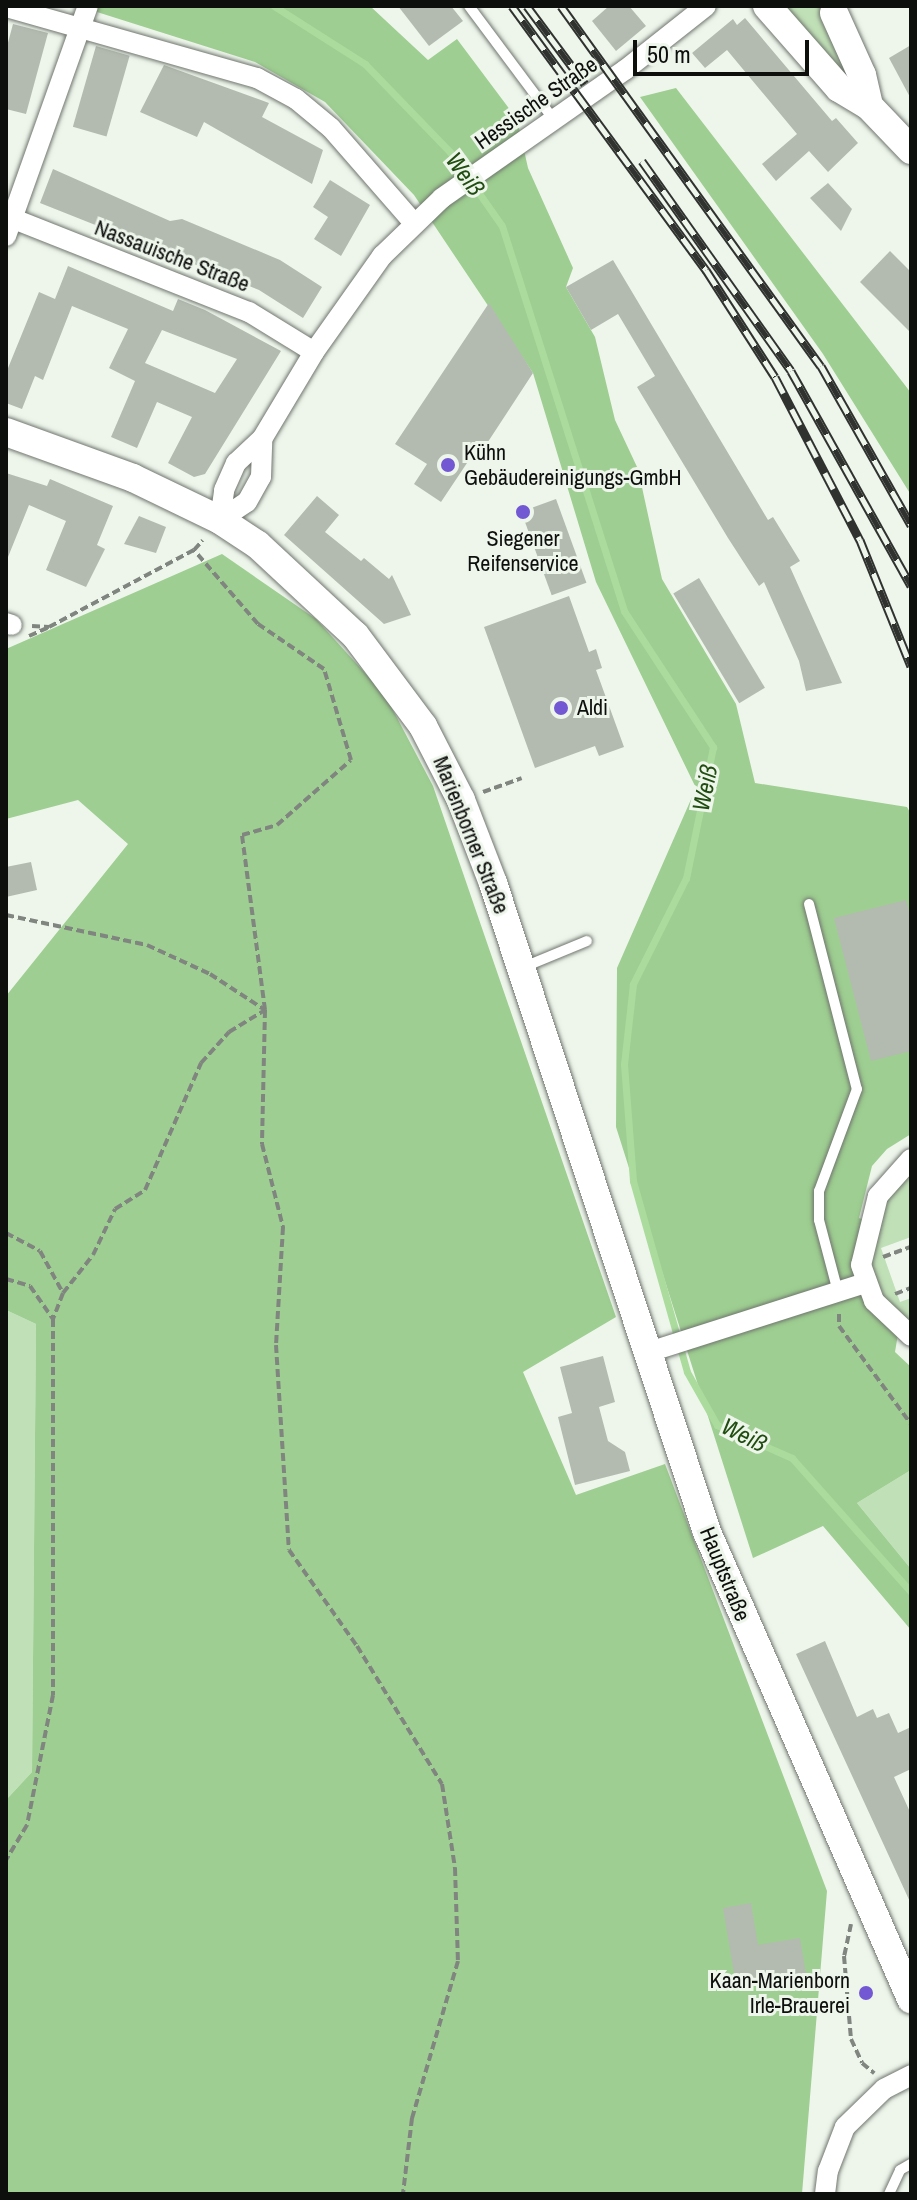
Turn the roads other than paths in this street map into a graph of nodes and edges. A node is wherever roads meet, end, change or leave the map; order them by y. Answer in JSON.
{"nodes":[{"id":1,"x":88,"y":6,"type":"edge"},
{"id":2,"x":469,"y":6,"type":"edge"},
{"id":3,"x":706,"y":6,"type":"edge"},
{"id":4,"x":6,"y":7,"type":"edge"},
{"id":5,"x":836,"y":10,"type":"edge"},
{"id":6,"x":777,"y":15,"type":"edge"},
{"id":7,"x":79,"y":27,"type":"junction"},
{"id":8,"x":869,"y":106,"type":"junction"},
{"id":9,"x":554,"y":120,"type":"junction"},
{"id":10,"x":911,"y":150,"type":"edge"},
{"id":11,"x":414,"y":223,"type":"junction"},
{"id":12,"x":8,"y":224,"type":"edge"},
{"id":13,"x":314,"y":352,"type":"junction"},
{"id":14,"x":6,"y":432,"type":"edge"},
{"id":15,"x":220,"y":520,"type":"junction"},
{"id":16,"x":809,"y":904,"type":"dead end"},
{"id":17,"x":587,"y":941,"type":"dead end"},
{"id":18,"x":522,"y":968,"type":"junction"},
{"id":19,"x":911,"y":1159,"type":"edge"},
{"id":20,"x":865,"y":1283,"type":"junction"},
{"id":21,"x":838,"y":1292,"type":"junction"},
{"id":22,"x":911,"y":1336,"type":"edge"},
{"id":23,"x":657,"y":1350,"type":"junction"},
{"id":24,"x":911,"y":1999,"type":"edge"},
{"id":25,"x":911,"y":2075,"type":"edge"},
{"id":26,"x":911,"y":2164,"type":"edge"},
{"id":27,"x":825,"y":2194,"type":"edge"},
{"id":28,"x":889,"y":2194,"type":"edge"}],
"edges":[{"from":1,"to":7,"type":"street"},
{"from":2,"to":9,"type":"lane"},
{"from":3,"to":9,"type":"street","name":"Hessische Straße"},
{"from":4,"to":7,"type":"street"},
{"from":5,"to":6,"type":"main road"},
{"from":5,"to":8,"type":"main road"},
{"from":6,"to":8,"type":"main road"},
{"from":7,"to":11,"type":"street"},
{"from":7,"to":12,"type":"street"},
{"from":8,"to":10,"type":"main road"},
{"from":9,"to":11,"type":"street","name":"Hessische Straße"},
{"from":11,"to":13,"type":"street","name":"Hessische Straße"},
{"from":12,"to":13,"type":"street","name":"Nassauische Straße"},
{"from":13,"to":15,"type":"street","name":"Hessische Straße"},
{"from":14,"to":15,"type":"main road","name":"Marienborner Straße"},
{"from":15,"to":18,"type":"main road","name":"Marienborner Straße"},
{"from":16,"to":21,"type":"lane"},
{"from":17,"to":18,"type":"lane"},
{"from":18,"to":23,"type":"main road","name":"Marienborner Straße"},
{"from":19,"to":20,"type":"street"},
{"from":20,"to":21,"type":"street"},
{"from":20,"to":22,"type":"street"},
{"from":21,"to":23,"type":"street"},
{"from":23,"to":24,"type":"main road","name":"Hauptstraße"},
{"from":25,"to":27,"type":"street"},
{"from":26,"to":28,"type":"lane"}]}
